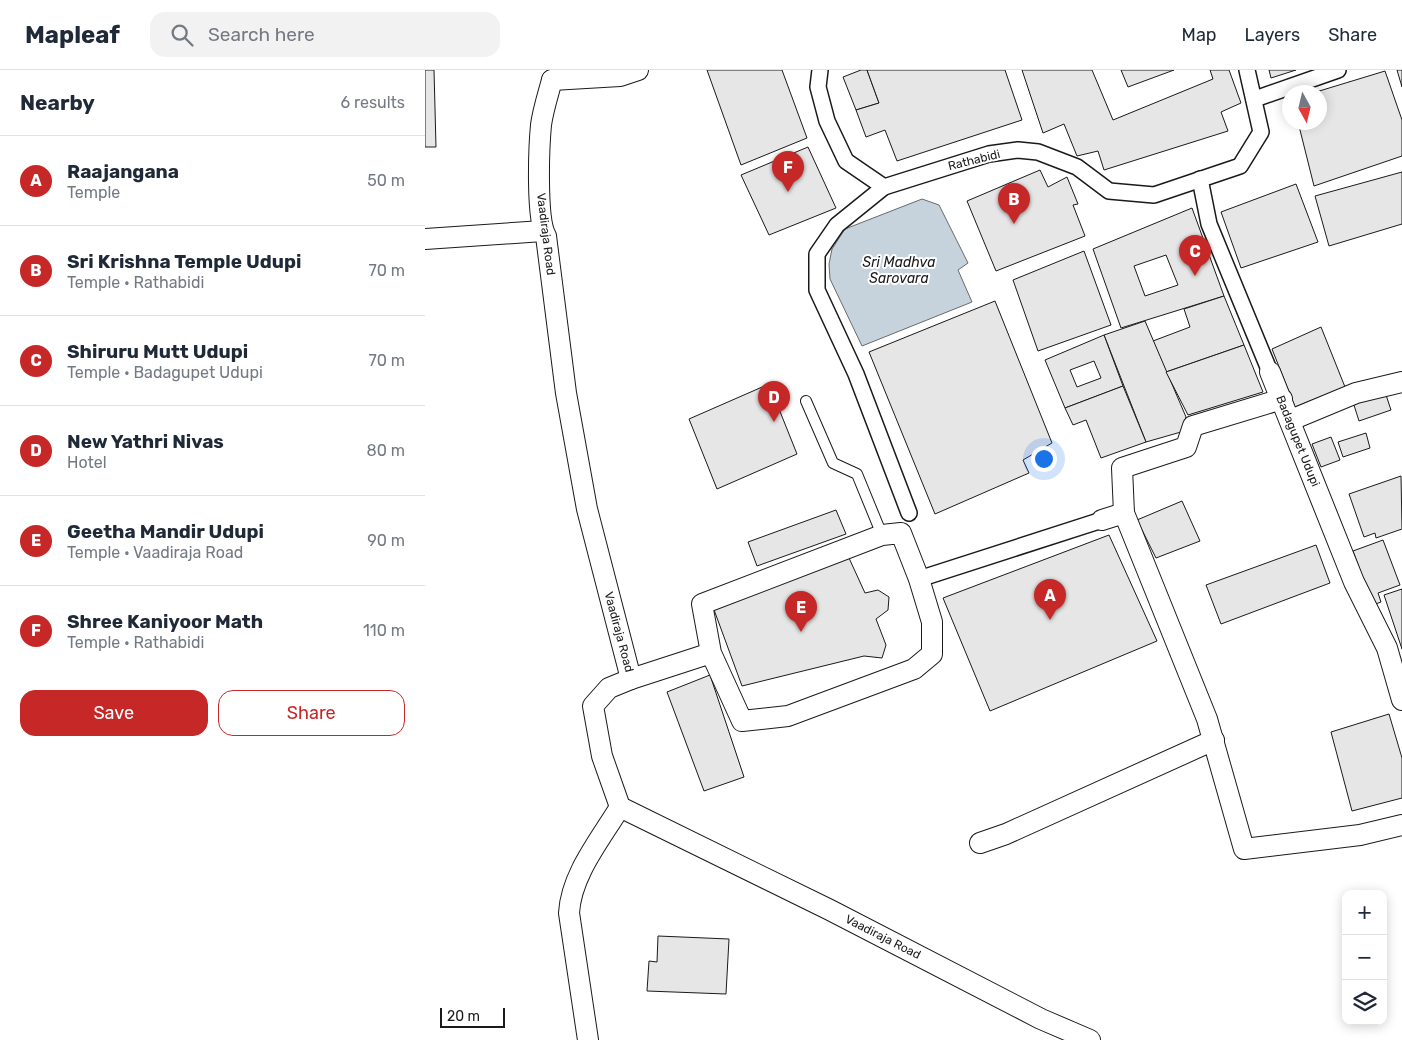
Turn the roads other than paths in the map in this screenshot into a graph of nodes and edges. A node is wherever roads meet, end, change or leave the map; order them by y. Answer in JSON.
{"nodes":[{"id":1,"x":638,"y":70,"type":"edge"},
{"id":2,"x":820,"y":70,"type":"edge"},
{"id":3,"x":1247,"y":70,"type":"edge"},
{"id":4,"x":1338,"y":70,"type":"edge"},
{"id":5,"x":546,"y":75,"type":"edge"},
{"id":6,"x":1255,"y":99,"type":"junction"},
{"id":7,"x":1200,"y":179,"type":"junction"},
{"id":8,"x":884,"y":186,"type":"junction"},
{"id":9,"x":543,"y":231,"type":"junction"},
{"id":10,"x":425,"y":239,"type":"edge"},
{"id":11,"x":1271,"y":372,"type":"joint"},
{"id":12,"x":1402,"y":382,"type":"edge"},
{"id":13,"x":1282,"y":399,"type":"junction"},
{"id":14,"x":806,"y":401,"type":"dead end"},
{"id":15,"x":1291,"y":420,"type":"junction"},
{"id":16,"x":909,"y":513,"type":"dead end"},
{"id":17,"x":1124,"y":513,"type":"junction"},
{"id":18,"x":1102,"y":520,"type":"joint"},
{"id":19,"x":882,"y":535,"type":"junction"},
{"id":20,"x":919,"y":579,"type":"junction"},
{"id":21,"x":711,"y":653,"type":"junction"},
{"id":22,"x":631,"y":679,"type":"junction"},
{"id":23,"x":1402,"y":700,"type":"edge"},
{"id":24,"x":1214,"y":740,"type":"junction"},
{"id":25,"x":619,"y":807,"type":"junction"},
{"id":26,"x":1402,"y":825,"type":"edge"},
{"id":27,"x":980,"y":843,"type":"dead end"},
{"id":28,"x":588,"y":1040,"type":"edge"},
{"id":29,"x":1090,"y":1040,"type":"edge"}],
"edges":[{"from":1,"to":5,"type":"street"},
{"from":2,"to":8,"type":"street"},
{"from":3,"to":6,"type":"street","name":"Rathabidi"},
{"from":4,"to":6,"type":"street"},
{"from":5,"to":9,"type":"street","name":"Vaadiraja Road"},
{"from":6,"to":7,"type":"street","name":"Rathabidi"},
{"from":7,"to":8,"type":"street","name":"Rathabidi"},
{"from":7,"to":11,"type":"street","name":"Badagupet Udupi"},
{"from":8,"to":16,"type":"street"},
{"from":9,"to":10,"type":"street"},
{"from":9,"to":22,"type":"street","name":"Vaadiraja Road"},
{"from":11,"to":13,"type":"street","name":"Badagupet Udupi"},
{"from":12,"to":15,"type":"street"},
{"from":13,"to":15,"type":"street","name":"Badagupet Udupi"},
{"from":13,"to":17,"type":"street"},
{"from":14,"to":19,"type":"lane"},
{"from":15,"to":23,"type":"street","name":"Badagupet Udupi"},
{"from":17,"to":18,"type":"street"},
{"from":17,"to":24,"type":"street"},
{"from":18,"to":20,"type":"street"},
{"from":19,"to":20,"type":"street"},
{"from":19,"to":21,"type":"street"},
{"from":20,"to":21,"type":"street"},
{"from":21,"to":22,"type":"street"},
{"from":22,"to":25,"type":"street","name":"Vaadiraja Road"},
{"from":24,"to":26,"type":"street"},
{"from":24,"to":27,"type":"street"},
{"from":25,"to":28,"type":"street"},
{"from":25,"to":29,"type":"street","name":"Vaadiraja Road"}]}
